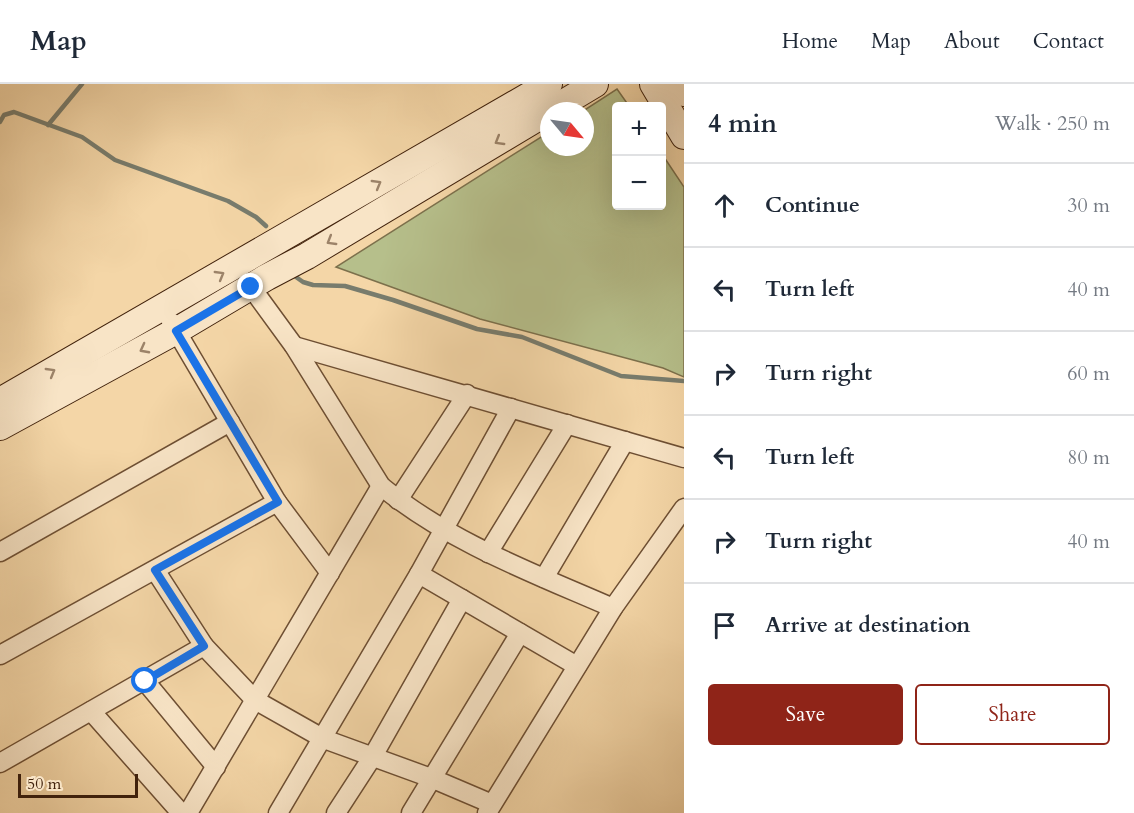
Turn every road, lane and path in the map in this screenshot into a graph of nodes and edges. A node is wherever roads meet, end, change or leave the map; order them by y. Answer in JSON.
{"nodes":[{"id":1,"x":549,"y":84,"type":"edge"},
{"id":2,"x":595,"y":84,"type":"edge"},
{"id":3,"x":653,"y":84,"type":"edge"},
{"id":4,"x":678,"y":84,"type":"edge"},
{"id":5,"x":684,"y":93,"type":"edge"},
{"id":6,"x":564,"y":102,"type":"edge"},
{"id":7,"x":540,"y":116,"type":"edge"},
{"id":8,"x":684,"y":136,"type":"edge"},
{"id":9,"x":275,"y":244,"type":"junction"},
{"id":10,"x":288,"y":266,"type":"junction"},
{"id":11,"x":251,"y":287,"type":"junction"},
{"id":12,"x":163,"y":308,"type":"junction"},
{"id":13,"x":176,"y":331,"type":"junction"},
{"id":14,"x":294,"y":346,"type":"junction"},
{"id":15,"x":467,"y":394,"type":"junction"},
{"id":16,"x":0,"y":401,"type":"edge"},
{"id":17,"x":511,"y":408,"type":"junction"},
{"id":18,"x":230,"y":422,"type":"junction"},
{"id":19,"x":567,"y":424,"type":"junction"},
{"id":20,"x":0,"y":427,"type":"edge"},
{"id":21,"x":626,"y":441,"type":"junction"},
{"id":22,"x":684,"y":458,"type":"edge"},
{"id":23,"x":381,"y":486,"type":"junction"},
{"id":24,"x":398,"y":500,"type":"junction"},
{"id":25,"x":278,"y":502,"type":"junction"},
{"id":26,"x":684,"y":508,"type":"edge"},
{"id":27,"x":444,"y":529,"type":"junction"},
{"id":28,"x":0,"y":552,"type":"edge"},
{"id":29,"x":488,"y":553,"type":"junction"},
{"id":30,"x":155,"y":570,"type":"junction"},
{"id":31,"x":330,"y":573,"type":"junction"},
{"id":32,"x":419,"y":574,"type":"junction"},
{"id":33,"x":544,"y":578,"type":"junction"},
{"id":34,"x":462,"y":599,"type":"junction"},
{"id":35,"x":613,"y":608,"type":"junction"},
{"id":36,"x":520,"y":633,"type":"junction"},
{"id":37,"x":204,"y":646,"type":"junction"},
{"id":38,"x":0,"y":655,"type":"edge"},
{"id":39,"x":577,"y":666,"type":"junction"},
{"id":40,"x":145,"y":681,"type":"junction"},
{"id":41,"x":255,"y":700,"type":"junction"},
{"id":42,"x":91,"y":711,"type":"junction"},
{"id":43,"x":324,"y":739,"type":"junction"},
{"id":44,"x":373,"y":756,"type":"junction"},
{"id":45,"x":0,"y":763,"type":"edge"},
{"id":46,"x":216,"y":766,"type":"junction"},
{"id":47,"x":430,"y":778,"type":"junction"},
{"id":48,"x":489,"y":808,"type":"edge"},
{"id":49,"x":181,"y":813,"type":"edge"},
{"id":50,"x":188,"y":813,"type":"edge"},
{"id":51,"x":278,"y":813,"type":"edge"},
{"id":52,"x":336,"y":813,"type":"edge"},
{"id":53,"x":411,"y":813,"type":"edge"}],
"edges":[{"from":9,"to":1,"type":"street","one_way":true},
{"from":2,"to":6,"type":"street"},
{"from":3,"to":8,"type":"street"},
{"from":4,"to":5,"type":"street"},
{"from":7,"to":10,"type":"street","one_way":true},
{"from":9,"to":10,"type":"street"},
{"from":12,"to":9,"type":"street","one_way":true},
{"from":10,"to":11,"type":"street"},
{"from":11,"to":13,"type":"street"},
{"from":11,"to":14,"type":"street"},
{"from":12,"to":13,"type":"street"},
{"from":16,"to":12,"type":"street","one_way":true},
{"from":13,"to":18,"type":"street"},
{"from":13,"to":20,"type":"street","one_way":true},
{"from":14,"to":15,"type":"street"},
{"from":14,"to":23,"type":"street"},
{"from":15,"to":17,"type":"street"},
{"from":15,"to":24,"type":"street"},
{"from":17,"to":19,"type":"street"},
{"from":17,"to":27,"type":"street"},
{"from":18,"to":25,"type":"street"},
{"from":18,"to":28,"type":"street"},
{"from":19,"to":21,"type":"street"},
{"from":19,"to":29,"type":"street"},
{"from":21,"to":22,"type":"street"},
{"from":21,"to":33,"type":"street"},
{"from":23,"to":24,"type":"street"},
{"from":23,"to":31,"type":"street"},
{"from":24,"to":27,"type":"street"},
{"from":25,"to":30,"type":"street"},
{"from":25,"to":31,"type":"street"},
{"from":26,"to":35,"type":"street"},
{"from":27,"to":29,"type":"street"},
{"from":27,"to":32,"type":"street"},
{"from":29,"to":33,"type":"street"},
{"from":30,"to":37,"type":"street"},
{"from":30,"to":38,"type":"street"},
{"from":31,"to":41,"type":"street"},
{"from":32,"to":34,"type":"street"},
{"from":32,"to":43,"type":"street"},
{"from":33,"to":35,"type":"street"},
{"from":34,"to":36,"type":"street"},
{"from":34,"to":44,"type":"street"},
{"from":35,"to":39,"type":"street"},
{"from":36,"to":39,"type":"street"},
{"from":36,"to":47,"type":"street"},
{"from":37,"to":40,"type":"street"},
{"from":37,"to":41,"type":"street"},
{"from":39,"to":48,"type":"street"},
{"from":40,"to":42,"type":"street"},
{"from":40,"to":46,"type":"street"},
{"from":41,"to":43,"type":"street"},
{"from":41,"to":46,"type":"street"},
{"from":42,"to":45,"type":"street"},
{"from":42,"to":49,"type":"street"},
{"from":43,"to":44,"type":"street"},
{"from":43,"to":51,"type":"street"},
{"from":44,"to":47,"type":"street"},
{"from":44,"to":52,"type":"street"},
{"from":46,"to":50,"type":"street"},
{"from":47,"to":48,"type":"street"},
{"from":47,"to":53,"type":"street"}]}
